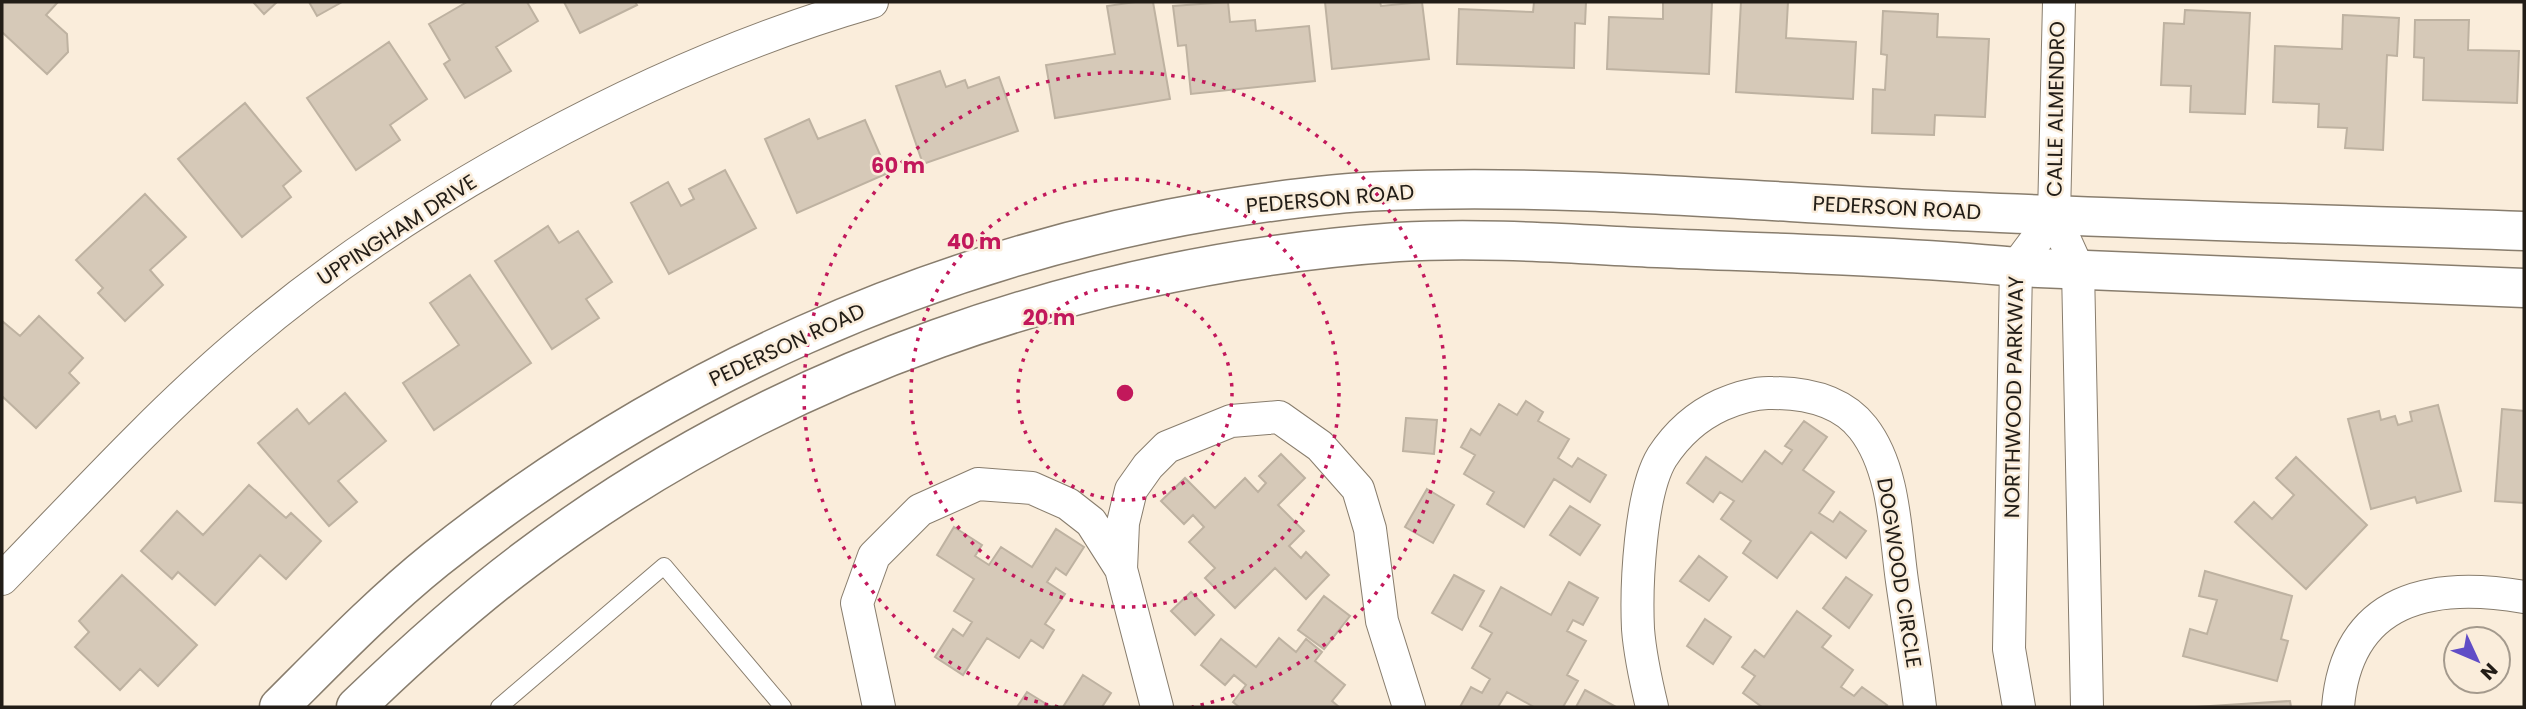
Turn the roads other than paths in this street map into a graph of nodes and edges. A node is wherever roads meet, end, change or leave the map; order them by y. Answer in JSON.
{"nodes":[{"id":1,"x":872,"y":2,"type":"edge"},
{"id":2,"x":2059,"y":2,"type":"edge"},
{"id":3,"x":2054,"y":216,"type":"junction"},
{"id":4,"x":2524,"y":231,"type":"edge"},
{"id":5,"x":2016,"y":267,"type":"junction"},
{"id":6,"x":2078,"y":269,"type":"junction"},
{"id":7,"x":2524,"y":288,"type":"edge"},
{"id":8,"x":1121,"y":569,"type":"junction"},
{"id":9,"x":2,"y":579,"type":"edge"},
{"id":10,"x":2524,"y":597,"type":"edge"},
{"id":11,"x":279,"y":707,"type":"edge"},
{"id":12,"x":356,"y":707,"type":"edge"},
{"id":13,"x":499,"y":707,"type":"edge"},
{"id":14,"x":783,"y":707,"type":"edge"},
{"id":15,"x":879,"y":707,"type":"edge"},
{"id":16,"x":1157,"y":707,"type":"edge"},
{"id":17,"x":1409,"y":707,"type":"edge"},
{"id":18,"x":1652,"y":707,"type":"edge"},
{"id":19,"x":1920,"y":707,"type":"edge"},
{"id":20,"x":2019,"y":707,"type":"edge"},
{"id":21,"x":2087,"y":707,"type":"edge"},
{"id":22,"x":2338,"y":707,"type":"edge"}],
"edges":[{"from":1,"to":9,"type":"street","name":"UPPINGHAM DRIVE"},
{"from":2,"to":3,"type":"street","name":"CALLE ALMENDRO"},
{"from":3,"to":4,"type":"street","name":"PEDERSON ROAD"},
{"from":3,"to":5,"type":"street","name":"NORTHWOOD PARKWAY"},
{"from":3,"to":6,"type":"street"},
{"from":3,"to":11,"type":"street","name":"PEDERSON ROAD"},
{"from":5,"to":6,"type":"street"},
{"from":5,"to":12,"type":"street"},
{"from":5,"to":20,"type":"street","name":"NORTHWOOD PARKWAY"},
{"from":6,"to":7,"type":"street"},
{"from":6,"to":21,"type":"street"},
{"from":8,"to":15,"type":"street"},
{"from":8,"to":16,"type":"street"},
{"from":8,"to":17,"type":"street"},
{"from":10,"to":22,"type":"street"},
{"from":13,"to":14,"type":"lane"},
{"from":18,"to":19,"type":"street","name":"DOGWOOD CIRCLE"}]}
